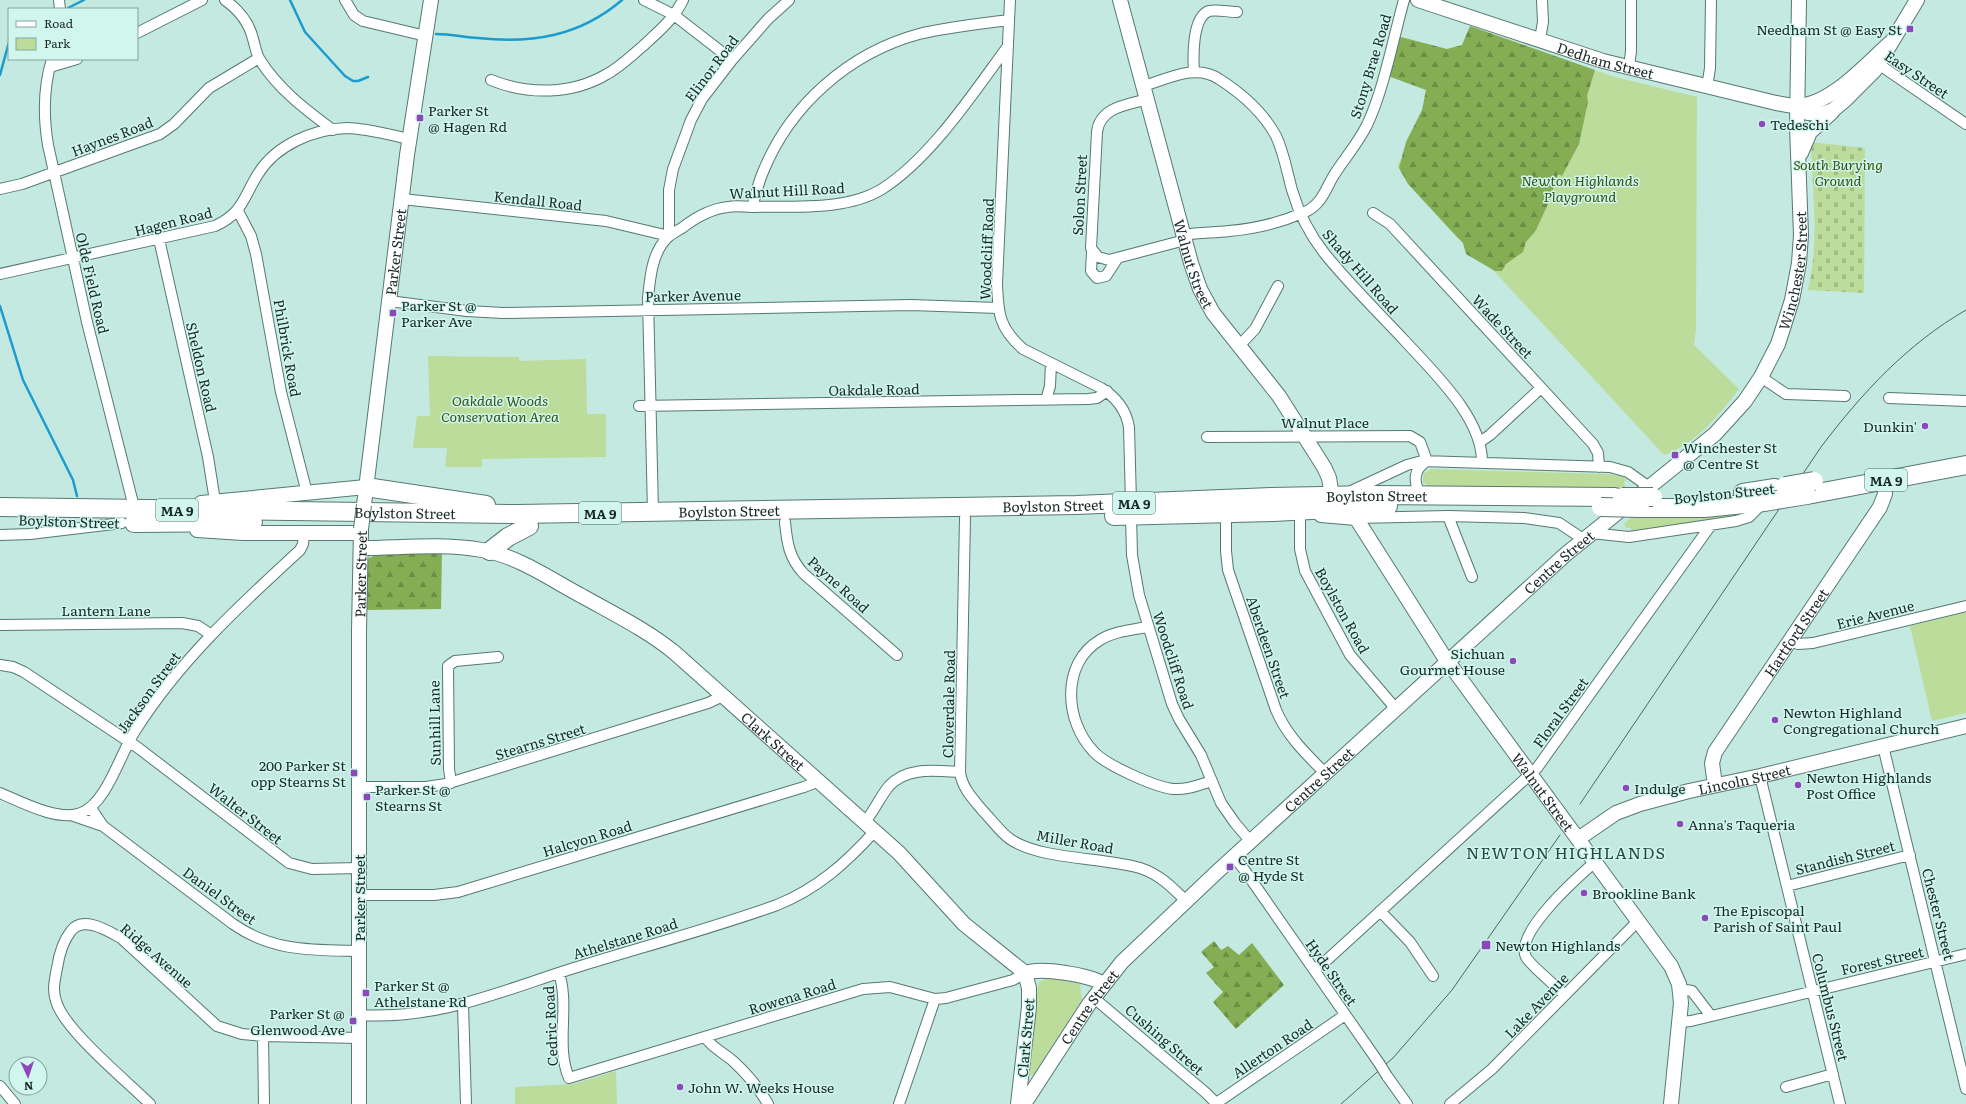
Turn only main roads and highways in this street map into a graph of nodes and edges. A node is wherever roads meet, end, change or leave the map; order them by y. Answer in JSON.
{"nodes":[{"id":1,"x":431,"y":0,"type":"edge"},
{"id":2,"x":1120,"y":0,"type":"edge"},
{"id":3,"x":1418,"y":0,"type":"edge"},
{"id":4,"x":1799,"y":0,"type":"edge"},
{"id":5,"x":1917,"y":0,"type":"edge"},
{"id":6,"x":1875,"y":62,"type":"junction"},
{"id":7,"x":1797,"y":106,"type":"junction"},
{"id":8,"x":1836,"y":108,"type":"junction"},
{"id":9,"x":1799,"y":161,"type":"junction"},
{"id":10,"x":1966,"y":453,"type":"edge"},
{"id":11,"x":1966,"y":465,"type":"edge"},
{"id":12,"x":1884,"y":480,"type":"junction"},
{"id":13,"x":366,"y":488,"type":"junction"},
{"id":14,"x":1810,"y":488,"type":"junction"},
{"id":15,"x":1337,"y":495,"type":"junction"},
{"id":16,"x":1647,"y":498,"type":"junction"},
{"id":17,"x":1608,"y":502,"type":"junction"},
{"id":18,"x":0,"y":508,"type":"edge"},
{"id":19,"x":1131,"y":509,"type":"junction"},
{"id":20,"x":1300,"y":511,"type":"junction"},
{"id":21,"x":547,"y":514,"type":"junction"},
{"id":22,"x":0,"y":519,"type":"edge"},
{"id":23,"x":131,"y":519,"type":"junction"},
{"id":24,"x":529,"y":526,"type":"junction"},
{"id":25,"x":361,"y":531,"type":"junction"},
{"id":26,"x":360,"y":548,"type":"junction"},
{"id":27,"x":490,"y":551,"type":"junction"},
{"id":28,"x":1447,"y":662,"type":"junction"},
{"id":29,"x":1966,"y":726,"type":"edge"},
{"id":30,"x":1715,"y":785,"type":"junction"},
{"id":31,"x":1578,"y":839,"type":"junction"},
{"id":32,"x":1024,"y":973,"type":"junction"},
{"id":33,"x":1104,"y":984,"type":"junction"},
{"id":34,"x":359,"y":1104,"type":"edge"},
{"id":35,"x":1018,"y":1104,"type":"edge"},
{"id":36,"x":1024,"y":1104,"type":"edge"},
{"id":37,"x":1671,"y":1104,"type":"edge"}],
"edges":[{"from":1,"to":13,"type":"main road","name":"Parker Street"},
{"from":2,"to":15,"type":"main road","name":"Walnut Street"},
{"from":3,"to":7,"type":"main road","name":"Dedham Street"},
{"from":4,"to":7,"type":"main road","name":"Winchester Street"},
{"from":5,"to":6,"type":"main road"},
{"from":6,"to":7,"type":"main road"},
{"from":6,"to":8,"type":"main road"},
{"from":7,"to":8,"type":"main road","name":"Dedham Street"},
{"from":7,"to":9,"type":"main road","name":"Winchester Street"},
{"from":8,"to":9,"type":"main road"},
{"from":9,"to":16,"type":"main road","name":"Winchester Street"},
{"from":10,"to":14,"type":"highway","name":"Boylston Street","number":"MA 9"},
{"from":11,"to":12,"type":"highway","name":"Boylston Street","number":"MA 9"},
{"from":12,"to":14,"type":"highway","name":"Boylston Street","number":"MA 9"},
{"from":12,"to":30,"type":"main road","name":"Hartford Street"},
{"from":13,"to":21,"type":"highway"},
{"from":13,"to":23,"type":"main road","name":"Boylston Street"},
{"from":13,"to":25,"type":"main road","name":"Parker Street","bridge":true},
{"from":14,"to":16,"type":"highway","name":"Boylston Street","number":"MA 9","bridge":true},
{"from":15,"to":17,"type":"highway","name":"Boylston Street","number":"MA 9"},
{"from":15,"to":19,"type":"highway","name":"Boylston Street","number":"MA 9"},
{"from":16,"to":17,"type":"highway","name":"Boylston Street","number":"MA 9","bridge":true},
{"from":16,"to":28,"type":"main road","name":"Centre Street"},
{"from":17,"to":20,"type":"highway","name":"Boylston Street","number":"MA 9"},
{"from":18,"to":23,"type":"highway","name":"Boylston Street","number":"MA 9"},
{"from":19,"to":20,"type":"highway","name":"Boylston Street","number":"MA 9"},
{"from":19,"to":21,"type":"highway","name":"Boylston Street","number":"MA 9"},
{"from":19,"to":24,"type":"highway","name":"Boylston Street","number":"MA 9"},
{"from":20,"to":28,"type":"main road","name":"Walnut Street"},
{"from":21,"to":23,"type":"highway","name":"Boylston Street","number":"MA 9"},
{"from":22,"to":23,"type":"highway","name":"Boylston Street","number":"MA 9"},
{"from":23,"to":24,"type":"highway","name":"Boylston Street","number":"MA 9"},
{"from":23,"to":25,"type":"main road","name":"Boylston Street"},
{"from":24,"to":27,"type":"highway"},
{"from":25,"to":26,"type":"main road","name":"Parker Street"},
{"from":26,"to":27,"type":"main road"},
{"from":26,"to":34,"type":"main road","name":"Parker Street"},
{"from":27,"to":32,"type":"main road","name":"Clark Street"},
{"from":28,"to":31,"type":"main road","name":"Walnut Street"},
{"from":28,"to":33,"type":"main road","name":"Centre Street"},
{"from":29,"to":30,"type":"main road","name":"Lincoln Street"},
{"from":30,"to":31,"type":"main road","name":"Lincoln Street"},
{"from":31,"to":37,"type":"main road","name":"Walnut Street"},
{"from":32,"to":33,"type":"main road"},
{"from":32,"to":35,"type":"main road","name":"Clark Street"},
{"from":33,"to":36,"type":"main road","name":"Centre Street"}]}
